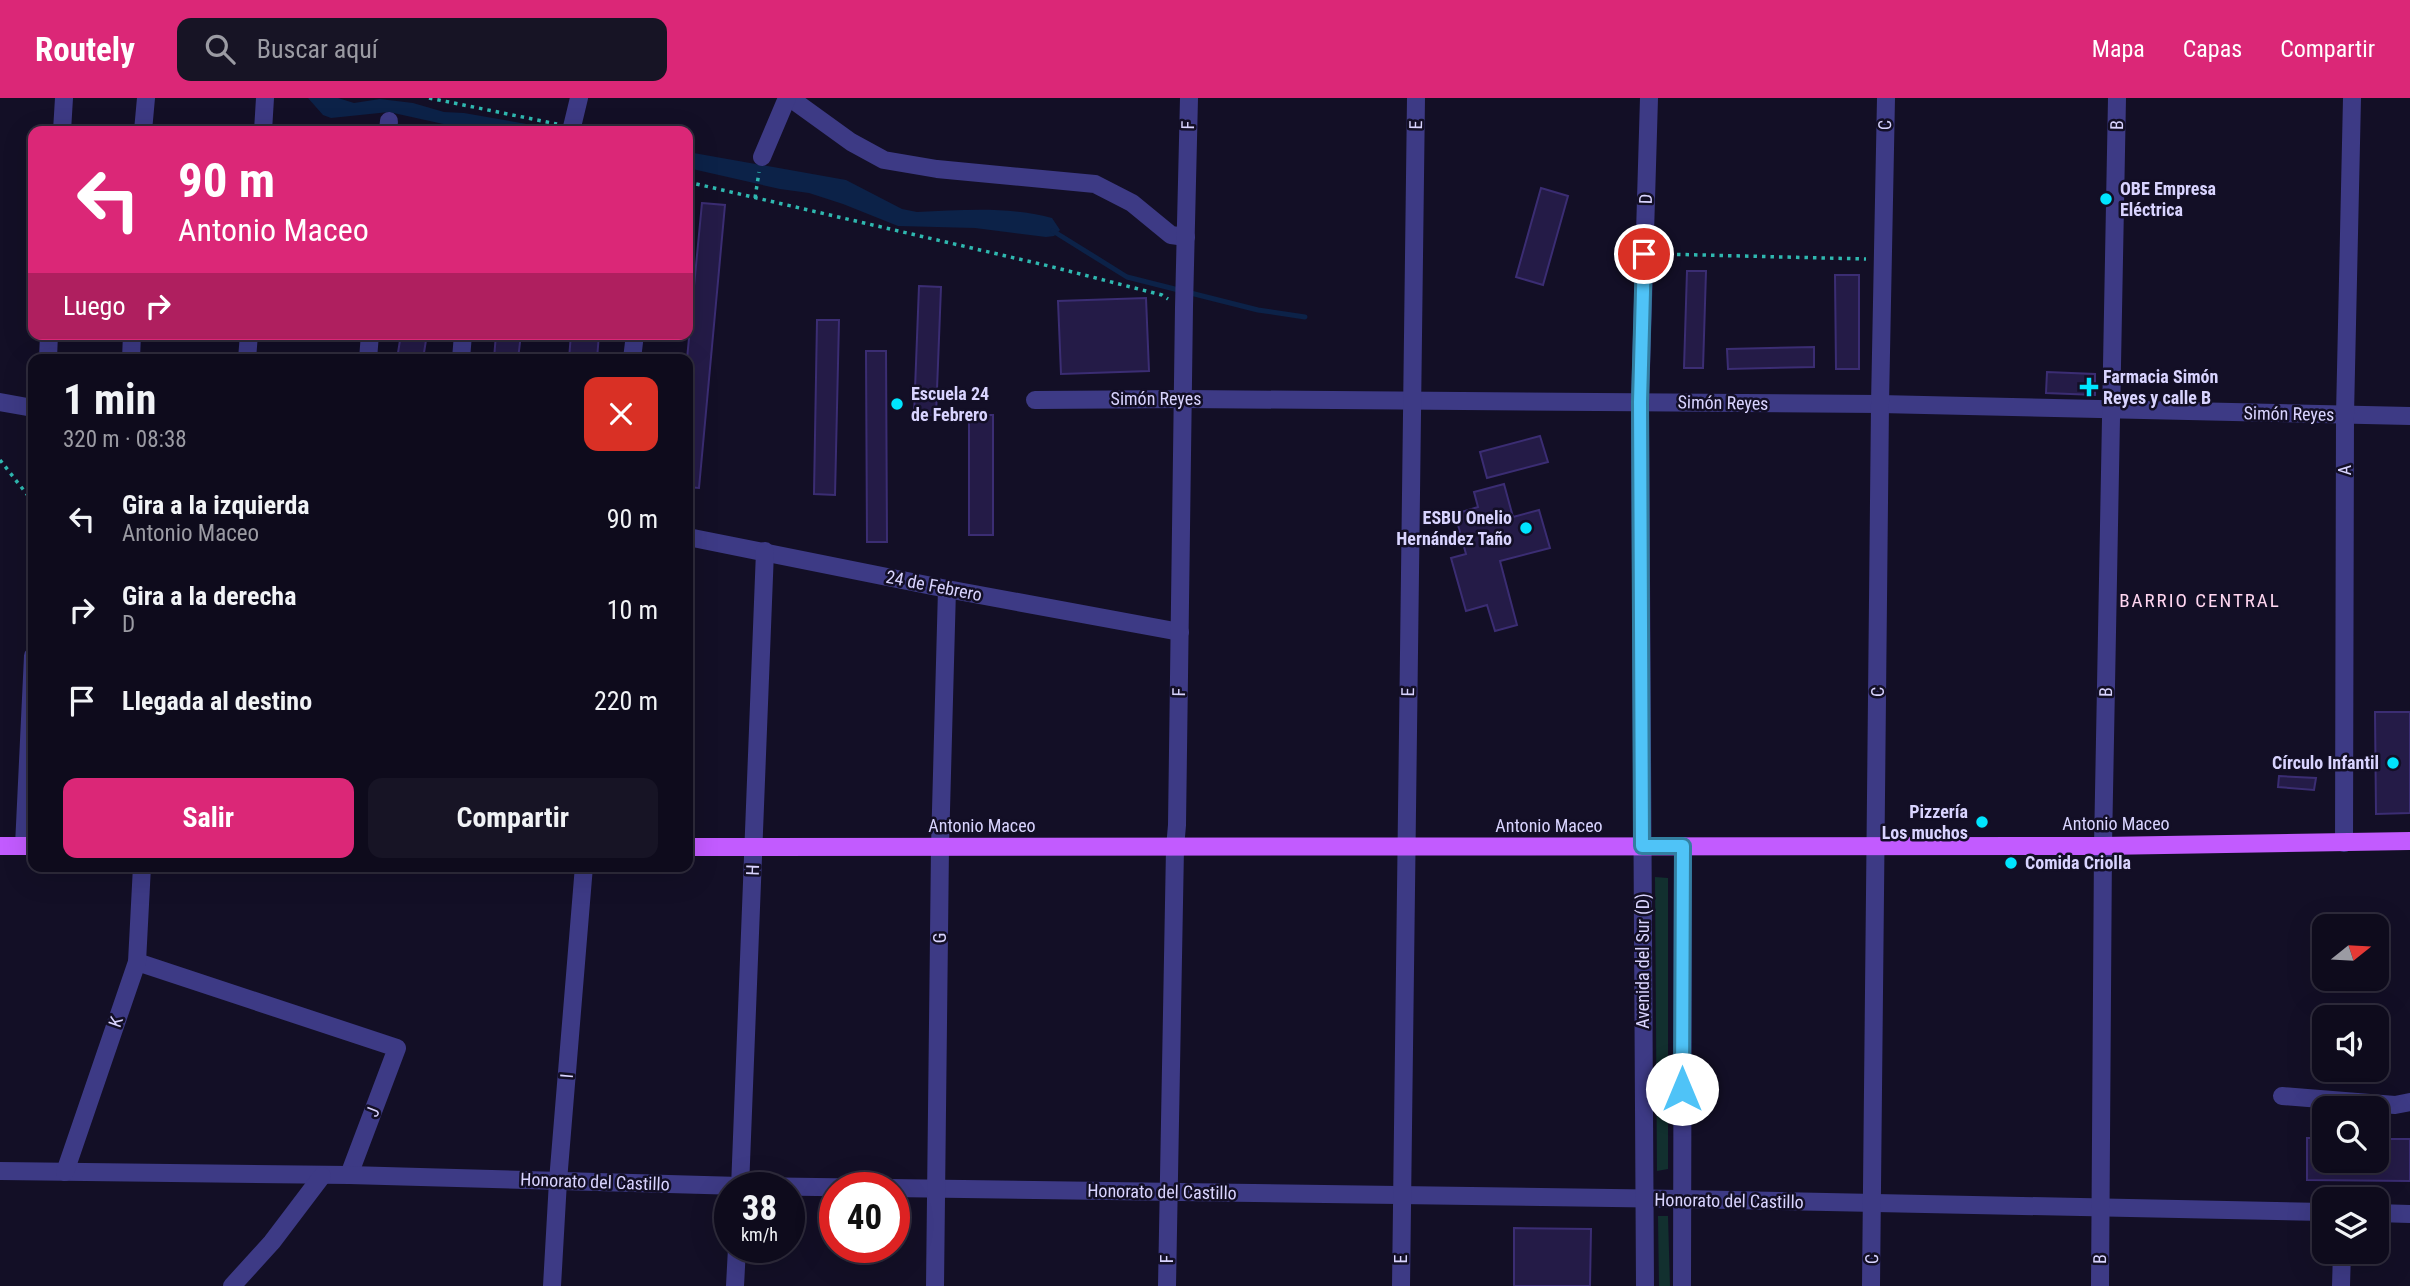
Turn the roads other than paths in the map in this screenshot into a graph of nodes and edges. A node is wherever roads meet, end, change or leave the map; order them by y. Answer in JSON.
{"nodes":[{"id":1,"x":64,"y":98,"type":"edge"},
{"id":2,"x":146,"y":98,"type":"edge"},
{"id":3,"x":265,"y":98,"type":"edge"},
{"id":4,"x":579,"y":98,"type":"edge"},
{"id":5,"x":788,"y":98,"type":"edge"},
{"id":6,"x":1189,"y":98,"type":"edge"},
{"id":7,"x":1416,"y":98,"type":"edge"},
{"id":8,"x":1649,"y":98,"type":"edge"},
{"id":9,"x":1886,"y":98,"type":"edge"},
{"id":10,"x":2117,"y":98,"type":"edge"},
{"id":11,"x":2352,"y":98,"type":"edge"},
{"id":12,"x":62,"y":126,"type":"edge"},
{"id":13,"x":143,"y":126,"type":"edge"},
{"id":14,"x":262,"y":126,"type":"edge"},
{"id":15,"x":572,"y":126,"type":"edge"},
{"id":16,"x":762,"y":157,"type":"road end"},
{"id":17,"x":1186,"y":246,"type":"junction"},
{"id":18,"x":1184,"y":399,"type":"junction"},
{"id":19,"x":1035,"y":400,"type":"dead end"},
{"id":20,"x":0,"y":402,"type":"edge"},
{"id":21,"x":1412,"y":402,"type":"junction"},
{"id":22,"x":1640,"y":402,"type":"junction"},
{"id":23,"x":1880,"y":404,"type":"junction"},
{"id":24,"x":28,"y":407,"type":"edge"},
{"id":25,"x":2112,"y":411,"type":"junction"},
{"id":26,"x":2345,"y":415,"type":"junction"},
{"id":27,"x":2410,"y":416,"type":"edge"},
{"id":28,"x":693,"y":538,"type":"edge"},
{"id":29,"x":765,"y":551,"type":"junction"},
{"id":30,"x":947,"y":589,"type":"junction"},
{"id":31,"x":1180,"y":632,"type":"junction"},
{"id":32,"x":2410,"y":841,"type":"edge"},
{"id":33,"x":2344,"y":843,"type":"junction"},
{"id":34,"x":1877,"y":844,"type":"junction"},
{"id":35,"x":0,"y":846,"type":"edge"},
{"id":36,"x":28,"y":846,"type":"edge"},
{"id":37,"x":1642,"y":846,"type":"junction"},
{"id":38,"x":1683,"y":846,"type":"junction"},
{"id":39,"x":2103,"y":846,"type":"junction"},
{"id":40,"x":693,"y":847,"type":"edge"},
{"id":41,"x":754,"y":847,"type":"junction"},
{"id":42,"x":940,"y":847,"type":"junction"},
{"id":43,"x":1175,"y":848,"type":"junction"},
{"id":44,"x":1406,"y":848,"type":"junction"},
{"id":45,"x":142,"y":872,"type":"edge"},
{"id":46,"x":584,"y":872,"type":"edge"},
{"id":47,"x":137,"y":962,"type":"junction"},
{"id":48,"x":2282,"y":1096,"type":"dead end"},
{"id":49,"x":2410,"y":1102,"type":"edge"},
{"id":50,"x":0,"y":1171,"type":"edge"},
{"id":51,"x":65,"y":1172,"type":"junction"},
{"id":52,"x":741,"y":1172,"type":"edge"},
{"id":53,"x":349,"y":1175,"type":"junction"},
{"id":54,"x":322,"y":1177,"type":"junction"},
{"id":55,"x":558,"y":1181,"type":"junction"},
{"id":56,"x":714,"y":1186,"type":"edge"},
{"id":57,"x":805,"y":1187,"type":"edge"},
{"id":58,"x":938,"y":1188,"type":"junction"},
{"id":59,"x":1167,"y":1192,"type":"junction"},
{"id":60,"x":1401,"y":1196,"type":"junction"},
{"id":61,"x":1644,"y":1199,"type":"junction"},
{"id":62,"x":1682,"y":1199,"type":"junction"},
{"id":63,"x":1872,"y":1204,"type":"junction"},
{"id":64,"x":2101,"y":1208,"type":"junction"},
{"id":65,"x":2312,"y":1212,"type":"edge"},
{"id":66,"x":2389,"y":1213,"type":"edge"},
{"id":67,"x":2410,"y":1214,"type":"edge"},
{"id":68,"x":736,"y":1263,"type":"edge"},
{"id":69,"x":2342,"y":1264,"type":"edge"},
{"id":70,"x":232,"y":1286,"type":"edge"},
{"id":71,"x":552,"y":1286,"type":"edge"},
{"id":72,"x":735,"y":1286,"type":"edge"},
{"id":73,"x":935,"y":1286,"type":"edge"},
{"id":74,"x":1167,"y":1286,"type":"edge"},
{"id":75,"x":1401,"y":1286,"type":"edge"},
{"id":76,"x":1645,"y":1286,"type":"edge"},
{"id":77,"x":1682,"y":1286,"type":"edge"},
{"id":78,"x":1871,"y":1286,"type":"edge"},
{"id":79,"x":2100,"y":1286,"type":"edge"},
{"id":80,"x":2342,"y":1286,"type":"edge"}],
"edges":[{"from":1,"to":12,"type":"street"},
{"from":2,"to":13,"type":"street"},
{"from":3,"to":14,"type":"street"},
{"from":4,"to":15,"type":"street"},
{"from":5,"to":16,"type":"street"},
{"from":5,"to":17,"type":"street"},
{"from":6,"to":17,"type":"street","name":"F"},
{"from":7,"to":21,"type":"street","name":"E"},
{"from":8,"to":22,"type":"street","name":"D"},
{"from":9,"to":23,"type":"street","name":"C"},
{"from":10,"to":25,"type":"street","name":"B"},
{"from":11,"to":26,"type":"street","name":"A"},
{"from":17,"to":18,"type":"street","name":"F"},
{"from":18,"to":19,"type":"street","name":"Simón Reyes"},
{"from":18,"to":21,"type":"street","name":"Simón Reyes"},
{"from":18,"to":31,"type":"street","name":"F"},
{"from":20,"to":24,"type":"street"},
{"from":21,"to":22,"type":"street","name":"Simón Reyes"},
{"from":21,"to":44,"type":"street","name":"E"},
{"from":22,"to":23,"type":"street","name":"Simón Reyes"},
{"from":22,"to":37,"type":"street","name":"D"},
{"from":23,"to":25,"type":"street","name":"Simón Reyes"},
{"from":23,"to":34,"type":"street","name":"C"},
{"from":25,"to":26,"type":"street","name":"Simón Reyes"},
{"from":25,"to":39,"type":"street","name":"B"},
{"from":26,"to":27,"type":"street","name":"Simón Reyes"},
{"from":26,"to":33,"type":"street","name":"A"},
{"from":28,"to":29,"type":"street","name":"24 de Febrero"},
{"from":29,"to":30,"type":"street","name":"24 de Febrero"},
{"from":29,"to":41,"type":"street","name":"H"},
{"from":30,"to":31,"type":"street","name":"24 de Febrero"},
{"from":30,"to":42,"type":"street","name":"G"},
{"from":31,"to":43,"type":"street","name":"F"},
{"from":32,"to":33,"type":"main road","name":"Antonio Maceo"},
{"from":33,"to":39,"type":"main road","name":"Antonio Maceo"},
{"from":34,"to":38,"type":"main road","name":"Antonio Maceo"},
{"from":34,"to":39,"type":"main road","name":"Antonio Maceo"},
{"from":34,"to":63,"type":"street","name":"C"},
{"from":35,"to":36,"type":"main road"},
{"from":37,"to":38,"type":"main road","name":"Antonio Maceo"},
{"from":37,"to":44,"type":"main road","name":"Antonio Maceo"},
{"from":37,"to":61,"type":"street","name":"Avenida del Sur (D)"},
{"from":38,"to":62,"type":"street"},
{"from":39,"to":64,"type":"street","name":"B"},
{"from":40,"to":41,"type":"main road","name":"Antonio Maceo"},
{"from":41,"to":42,"type":"main road","name":"Antonio Maceo"},
{"from":41,"to":52,"type":"street","name":"H"},
{"from":42,"to":43,"type":"main road","name":"Antonio Maceo"},
{"from":42,"to":58,"type":"street","name":"G"},
{"from":43,"to":44,"type":"main road","name":"Antonio Maceo"},
{"from":43,"to":59,"type":"street","name":"F"},
{"from":44,"to":60,"type":"street","name":"E"},
{"from":45,"to":47,"type":"street","name":"K"},
{"from":46,"to":55,"type":"street","name":"I"},
{"from":47,"to":51,"type":"street","name":"K"},
{"from":47,"to":53,"type":"street","name":"J"},
{"from":48,"to":49,"type":"street"},
{"from":50,"to":51,"type":"street","name":"Honorato del Castillo"},
{"from":51,"to":54,"type":"street","name":"Honorato del Castillo"},
{"from":53,"to":54,"type":"street","name":"Honorato del Castillo"},
{"from":53,"to":55,"type":"street","name":"Honorato del Castillo"},
{"from":54,"to":70,"type":"street"},
{"from":55,"to":56,"type":"street","name":"Honorato del Castillo"},
{"from":55,"to":71,"type":"street","name":"I"},
{"from":57,"to":58,"type":"street","name":"Honorato del Castillo"},
{"from":58,"to":59,"type":"street","name":"Honorato del Castillo"},
{"from":58,"to":73,"type":"street","name":"G"},
{"from":59,"to":60,"type":"street","name":"Honorato del Castillo"},
{"from":59,"to":74,"type":"street","name":"F"},
{"from":60,"to":61,"type":"street","name":"Honorato del Castillo"},
{"from":60,"to":75,"type":"street","name":"E"},
{"from":61,"to":62,"type":"street","name":"Honorato del Castillo"},
{"from":61,"to":76,"type":"street","name":"Avenida del Sur (D)"},
{"from":62,"to":63,"type":"street","name":"Honorato del Castillo"},
{"from":62,"to":77,"type":"street"},
{"from":63,"to":64,"type":"street","name":"Honorato del Castillo"},
{"from":63,"to":78,"type":"street","name":"C"},
{"from":64,"to":65,"type":"street","name":"Honorato del Castillo"},
{"from":64,"to":79,"type":"street","name":"B"},
{"from":66,"to":67,"type":"street"},
{"from":68,"to":72,"type":"street"},
{"from":69,"to":80,"type":"street"}]}
